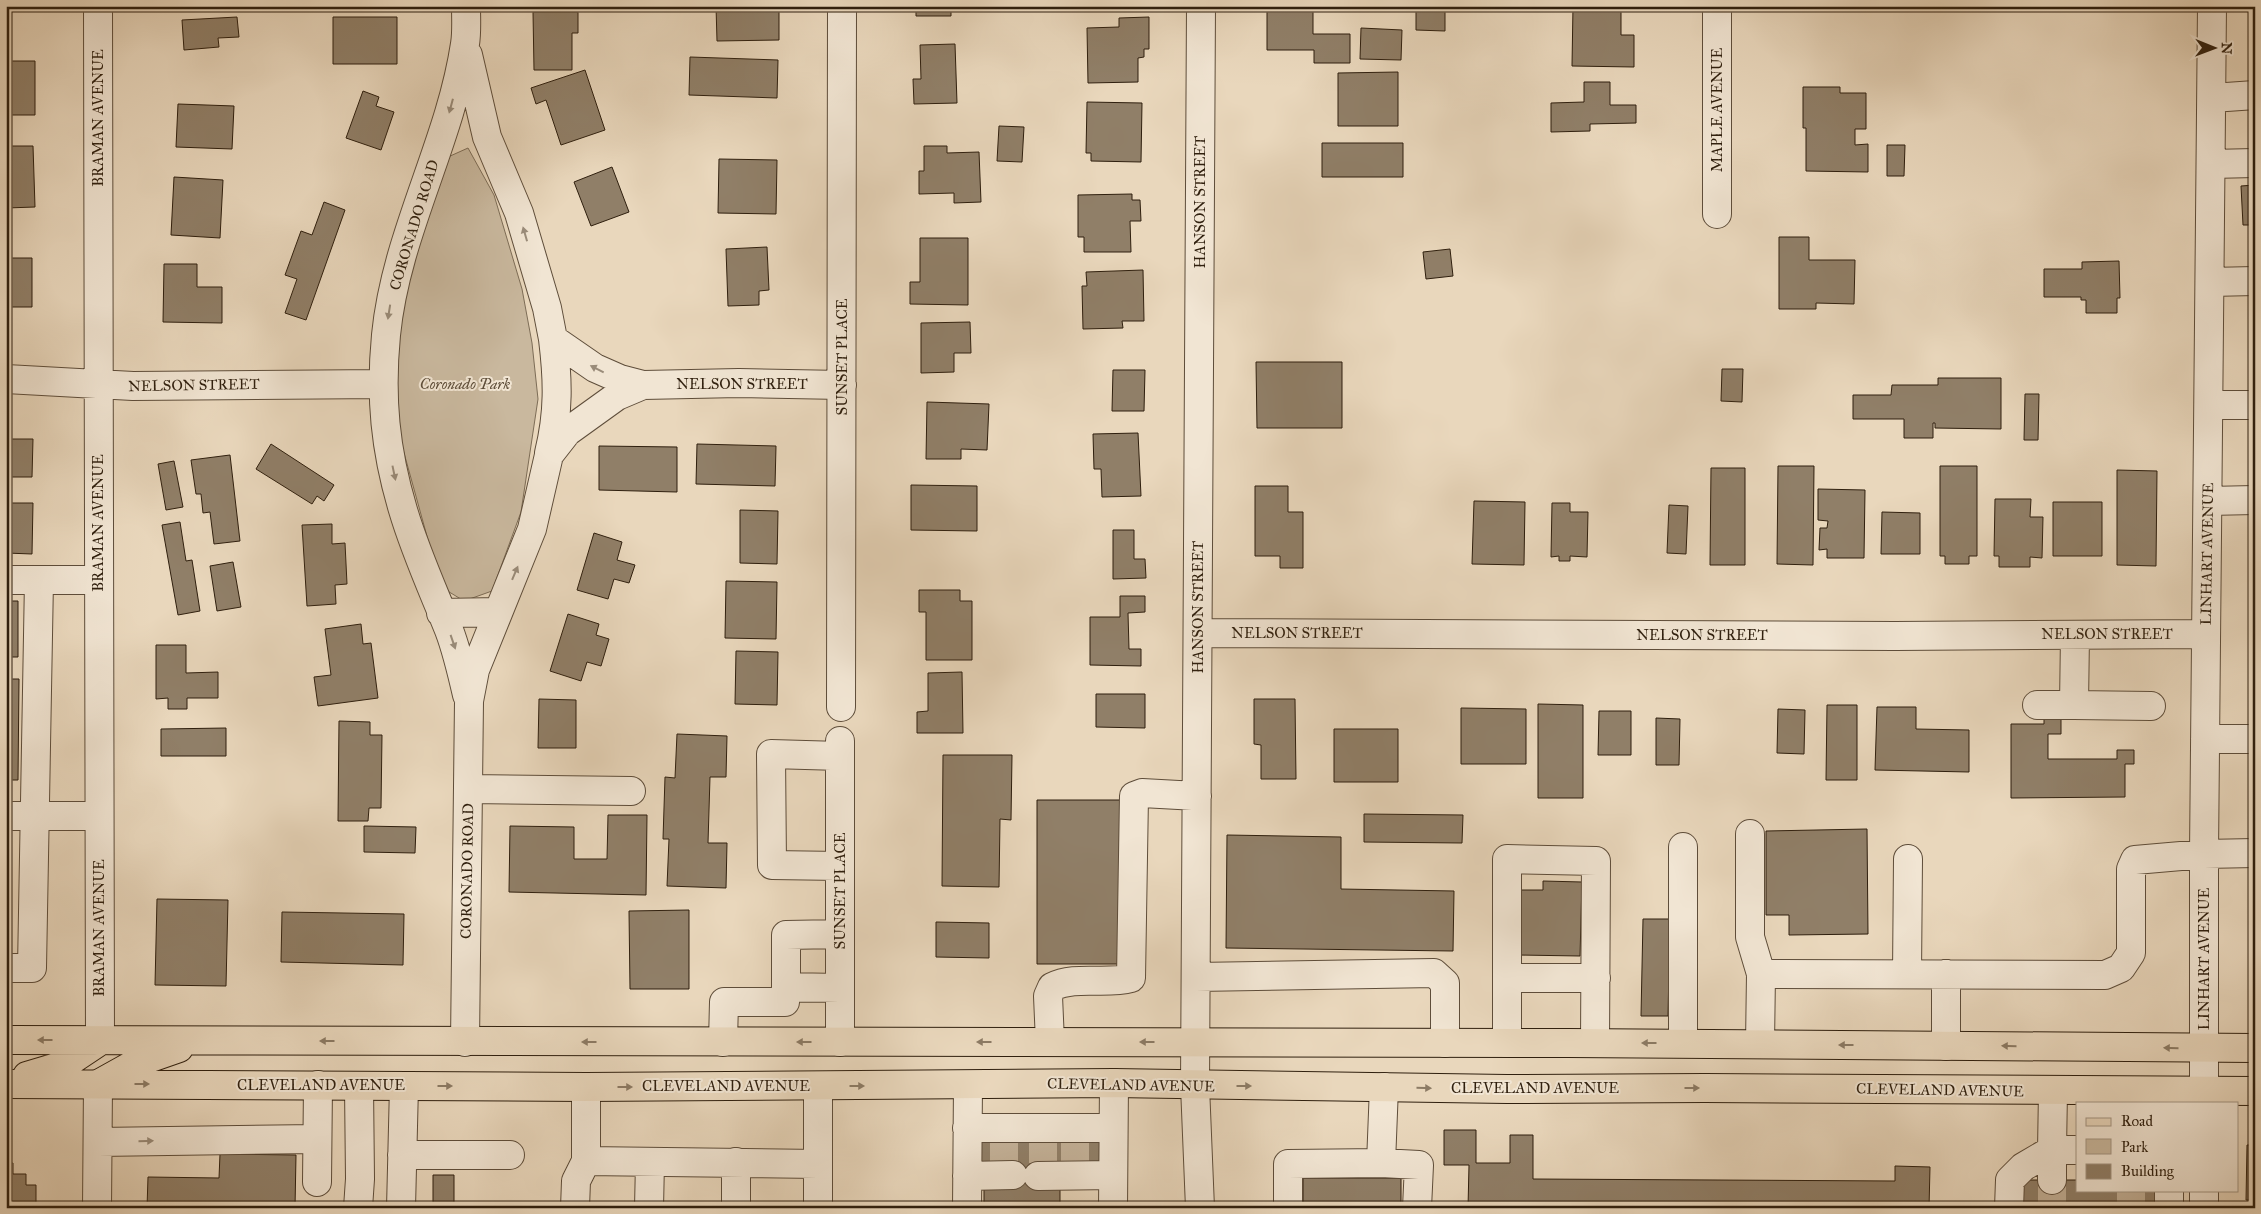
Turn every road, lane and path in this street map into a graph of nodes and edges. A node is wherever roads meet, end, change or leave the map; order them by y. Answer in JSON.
{"nodes":[{"id":1,"x":98,"y":6,"type":"edge"},
{"id":2,"x":466,"y":6,"type":"edge"},
{"id":3,"x":842,"y":6,"type":"edge"},
{"id":4,"x":1201,"y":6,"type":"edge"},
{"id":5,"x":1717,"y":6,"type":"edge"},
{"id":6,"x":2212,"y":6,"type":"edge"},
{"id":7,"x":465,"y":42,"type":"junction"},
{"id":8,"x":2255,"y":95,"type":"edge"},
{"id":9,"x":2212,"y":98,"type":"junction"},
{"id":10,"x":2255,"y":163,"type":"edge"},
{"id":11,"x":2211,"y":164,"type":"junction"},
{"id":12,"x":1717,"y":214,"type":"dead end"},
{"id":13,"x":2255,"y":281,"type":"edge"},
{"id":14,"x":2210,"y":282,"type":"junction"},
{"id":15,"x":553,"y":339,"type":"junction"},
{"id":16,"x":6,"y":379,"type":"edge"},
{"id":17,"x":98,"y":384,"type":"junction"},
{"id":18,"x":382,"y":384,"type":"junction"},
{"id":19,"x":643,"y":385,"type":"junction"},
{"id":20,"x":842,"y":386,"type":"junction"},
{"id":21,"x":2209,"y":405,"type":"junction"},
{"id":22,"x":2255,"y":405,"type":"edge"},
{"id":23,"x":549,"y":455,"type":"junction"},
{"id":24,"x":2255,"y":500,"type":"edge"},
{"id":25,"x":2208,"y":501,"type":"junction"},
{"id":26,"x":6,"y":580,"type":"edge"},
{"id":27,"x":39,"y":580,"type":"junction"},
{"id":28,"x":98,"y":580,"type":"junction"},
{"id":29,"x":498,"y":612,"type":"junction"},
{"id":30,"x":442,"y":613,"type":"junction"},
{"id":31,"x":1198,"y":633,"type":"junction"},
{"id":32,"x":2206,"y":634,"type":"junction"},
{"id":33,"x":2075,"y":635,"type":"junction"},
{"id":34,"x":469,"y":701,"type":"junction"},
{"id":35,"x":2037,"y":705,"type":"dead end"},
{"id":36,"x":2074,"y":705,"type":"junction"},
{"id":37,"x":2151,"y":706,"type":"dead end"},
{"id":38,"x":841,"y":707,"type":"dead end"},
{"id":39,"x":2205,"y":739,"type":"junction"},
{"id":40,"x":2255,"y":739,"type":"edge"},
{"id":41,"x":468,"y":789,"type":"junction"},
{"id":42,"x":631,"y":791,"type":"dead end"},
{"id":43,"x":1197,"y":796,"type":"junction"},
{"id":44,"x":6,"y":816,"type":"edge"},
{"id":45,"x":35,"y":816,"type":"junction"},
{"id":46,"x":99,"y":816,"type":"junction"},
{"id":47,"x":1750,"y":834,"type":"dead end"},
{"id":48,"x":1683,"y":847,"type":"dead end"},
{"id":49,"x":2255,"y":853,"type":"edge"},
{"id":50,"x":2204,"y":854,"type":"junction"},
{"id":51,"x":1908,"y":859,"type":"dead end"},
{"id":52,"x":840,"y":866,"type":"junction"},
{"id":53,"x":840,"y":934,"type":"junction"},
{"id":54,"x":6,"y":968,"type":"edge"},
{"id":55,"x":1761,"y":974,"type":"junction"},
{"id":56,"x":1907,"y":974,"type":"junction"},
{"id":57,"x":1946,"y":974,"type":"junction"},
{"id":58,"x":1196,"y":977,"type":"junction"},
{"id":59,"x":1508,"y":978,"type":"junction"},
{"id":60,"x":1596,"y":978,"type":"junction"},
{"id":61,"x":786,"y":988,"type":"junction"},
{"id":62,"x":839,"y":988,"type":"junction"},
{"id":63,"x":6,"y":1040,"type":"edge"},
{"id":64,"x":100,"y":1040,"type":"junction"},
{"id":65,"x":199,"y":1041,"type":"junction"},
{"id":66,"x":465,"y":1042,"type":"junction"},
{"id":67,"x":723,"y":1042,"type":"junction"},
{"id":68,"x":840,"y":1042,"type":"junction"},
{"id":69,"x":1050,"y":1042,"type":"junction"},
{"id":70,"x":1196,"y":1042,"type":"junction"},
{"id":71,"x":1507,"y":1042,"type":"junction"},
{"id":72,"x":1445,"y":1043,"type":"junction"},
{"id":73,"x":1595,"y":1043,"type":"junction"},
{"id":74,"x":1683,"y":1043,"type":"junction"},
{"id":75,"x":1760,"y":1044,"type":"junction"},
{"id":76,"x":1946,"y":1046,"type":"junction"},
{"id":77,"x":2204,"y":1048,"type":"junction"},
{"id":78,"x":2255,"y":1048,"type":"edge"},
{"id":79,"x":6,"y":1083,"type":"edge"},
{"id":80,"x":1114,"y":1083,"type":"junction"},
{"id":81,"x":98,"y":1084,"type":"junction"},
{"id":82,"x":318,"y":1085,"type":"junction"},
{"id":83,"x":968,"y":1085,"type":"junction"},
{"id":84,"x":359,"y":1086,"type":"junction"},
{"id":85,"x":404,"y":1086,"type":"junction"},
{"id":86,"x":818,"y":1086,"type":"junction"},
{"id":87,"x":1195,"y":1086,"type":"junction"},
{"id":88,"x":586,"y":1087,"type":"junction"},
{"id":89,"x":1384,"y":1087,"type":"junction"},
{"id":90,"x":2053,"y":1091,"type":"junction"},
{"id":91,"x":2255,"y":1091,"type":"edge"},
{"id":92,"x":2130,"y":1097,"type":"edge"},
{"id":93,"x":2204,"y":1097,"type":"edge"},
{"id":94,"x":967,"y":1128,"type":"junction"},
{"id":95,"x":1112,"y":1128,"type":"junction"},
{"id":96,"x":317,"y":1138,"type":"junction"},
{"id":97,"x":98,"y":1142,"type":"junction"},
{"id":98,"x":2065,"y":1150,"type":"edge"},
{"id":99,"x":402,"y":1155,"type":"junction"},
{"id":100,"x":510,"y":1155,"type":"dead end"},
{"id":101,"x":586,"y":1161,"type":"junction"},
{"id":102,"x":650,"y":1162,"type":"junction"},
{"id":103,"x":736,"y":1162,"type":"junction"},
{"id":104,"x":1381,"y":1163,"type":"junction"},
{"id":105,"x":818,"y":1164,"type":"junction"},
{"id":106,"x":1113,"y":1175,"type":"junction"},
{"id":107,"x":967,"y":1176,"type":"junction"},
{"id":108,"x":2052,"y":1180,"type":"tunnel mouth"},
{"id":109,"x":317,"y":1182,"type":"dead end"},
{"id":110,"x":2169,"y":1192,"type":"edge"},
{"id":111,"x":2204,"y":1192,"type":"edge"},
{"id":112,"x":97,"y":1208,"type":"edge"},
{"id":113,"x":358,"y":1208,"type":"edge"},
{"id":114,"x":401,"y":1208,"type":"edge"},
{"id":115,"x":575,"y":1208,"type":"edge"},
{"id":116,"x":650,"y":1208,"type":"edge"},
{"id":117,"x":736,"y":1208,"type":"edge"},
{"id":118,"x":818,"y":1208,"type":"edge"},
{"id":119,"x":967,"y":1208,"type":"edge"},
{"id":120,"x":1113,"y":1208,"type":"edge"},
{"id":121,"x":1200,"y":1208,"type":"edge"},
{"id":122,"x":1288,"y":1208,"type":"edge"},
{"id":123,"x":1417,"y":1208,"type":"edge"},
{"id":124,"x":2010,"y":1208,"type":"edge"},
{"id":125,"x":2169,"y":1208,"type":"edge"},
{"id":126,"x":2204,"y":1208,"type":"edge"}],
"edges":[{"from":1,"to":17,"type":"street","name":"BRAMAN AVENUE"},
{"from":2,"to":7,"type":"street","name":"CORONADO ROAD"},
{"from":3,"to":20,"type":"street","name":"SUNSET PLACE"},
{"from":4,"to":31,"type":"street","name":"HANSON STREET"},
{"from":5,"to":12,"type":"street","name":"MAPLE AVENUE"},
{"from":6,"to":9,"type":"street","name":"LINHART AVENUE"},
{"from":15,"to":7,"type":"street","name":"CORONADO ROAD","one_way":true},
{"from":7,"to":18,"type":"street","name":"CORONADO ROAD","one_way":true},
{"from":8,"to":9,"type":"street"},
{"from":9,"to":11,"type":"street","name":"LINHART AVENUE"},
{"from":10,"to":11,"type":"street"},
{"from":11,"to":14,"type":"street","name":"LINHART AVENUE"},
{"from":13,"to":14,"type":"street"},
{"from":14,"to":21,"type":"street","name":"LINHART AVENUE"},
{"from":19,"to":15,"type":"street","one_way":true},
{"from":15,"to":23,"type":"street","name":"CORONADO ROAD"},
{"from":16,"to":17,"type":"street","name":"NELSON STREET"},
{"from":17,"to":18,"type":"street","name":"NELSON STREET"},
{"from":17,"to":28,"type":"street","name":"BRAMAN AVENUE"},
{"from":18,"to":30,"type":"street","name":"CORONADO ROAD","one_way":true},
{"from":19,"to":20,"type":"street","name":"NELSON STREET"},
{"from":19,"to":23,"type":"street","name":"CORONADO ROAD"},
{"from":20,"to":38,"type":"street","name":"SUNSET PLACE"},
{"from":21,"to":22,"type":"street"},
{"from":21,"to":25,"type":"street","name":"LINHART AVENUE"},
{"from":29,"to":23,"type":"street","name":"CORONADO ROAD","one_way":true},
{"from":24,"to":25,"type":"street"},
{"from":25,"to":32,"type":"street","name":"LINHART AVENUE"},
{"from":26,"to":27,"type":"street"},
{"from":27,"to":28,"type":"street"},
{"from":27,"to":45,"type":"street"},
{"from":28,"to":46,"type":"street","name":"BRAMAN AVENUE"},
{"from":29,"to":30,"type":"street"},
{"from":29,"to":34,"type":"street","name":"CORONADO ROAD"},
{"from":30,"to":34,"type":"street","name":"CORONADO ROAD","one_way":true},
{"from":31,"to":33,"type":"street","name":"NELSON STREET"},
{"from":31,"to":43,"type":"street","name":"HANSON STREET"},
{"from":32,"to":33,"type":"street","name":"NELSON STREET"},
{"from":32,"to":39,"type":"street","name":"LINHART AVENUE"},
{"from":33,"to":36,"type":"street"},
{"from":34,"to":41,"type":"street","name":"CORONADO ROAD"},
{"from":35,"to":36,"type":"street"},
{"from":36,"to":37,"type":"street"},
{"from":39,"to":40,"type":"street"},
{"from":39,"to":50,"type":"street","name":"LINHART AVENUE"},
{"from":41,"to":42,"type":"street"},
{"from":41,"to":66,"type":"street","name":"CORONADO ROAD"},
{"from":43,"to":58,"type":"street","name":"HANSON STREET"},
{"from":43,"to":69,"type":"street"},
{"from":44,"to":45,"type":"street"},
{"from":45,"to":46,"type":"street"},
{"from":45,"to":54,"type":"street"},
{"from":46,"to":64,"type":"street","name":"BRAMAN AVENUE"},
{"from":47,"to":55,"type":"street"},
{"from":48,"to":74,"type":"street"},
{"from":49,"to":50,"type":"street"},
{"from":50,"to":57,"type":"street"},
{"from":50,"to":77,"type":"street","name":"LINHART AVENUE"},
{"from":51,"to":56,"type":"street"},
{"from":52,"to":52,"type":"street","name":"SUNSET PLACE"},
{"from":52,"to":53,"type":"street","name":"SUNSET PLACE"},
{"from":53,"to":61,"type":"street"},
{"from":53,"to":62,"type":"street","name":"SUNSET PLACE"},
{"from":55,"to":56,"type":"street"},
{"from":55,"to":75,"type":"street"},
{"from":56,"to":57,"type":"street"},
{"from":57,"to":76,"type":"street"},
{"from":58,"to":70,"type":"street","name":"HANSON STREET"},
{"from":58,"to":72,"type":"street"},
{"from":59,"to":60,"type":"street"},
{"from":59,"to":60,"type":"street"},
{"from":59,"to":71,"type":"street"},
{"from":60,"to":73,"type":"street"},
{"from":61,"to":62,"type":"street"},
{"from":61,"to":67,"type":"street"},
{"from":62,"to":68,"type":"street","name":"SUNSET PLACE"},
{"from":64,"to":63,"type":"main road","one_way":true},
{"from":64,"to":65,"type":"main road"},
{"from":64,"to":79,"type":"main road"},
{"from":66,"to":65,"type":"main road","one_way":true},
{"from":65,"to":81,"type":"main road"},
{"from":67,"to":66,"type":"main road","one_way":true},
{"from":68,"to":67,"type":"main road","one_way":true},
{"from":69,"to":68,"type":"main road","one_way":true},
{"from":70,"to":69,"type":"main road","one_way":true},
{"from":70,"to":72,"type":"main road"},
{"from":70,"to":87,"type":"street","name":"HANSON STREET"},
{"from":71,"to":72,"type":"main road"},
{"from":71,"to":73,"type":"main road"},
{"from":74,"to":73,"type":"main road","one_way":true},
{"from":74,"to":75,"type":"main road"},
{"from":76,"to":75,"type":"main road","one_way":true},
{"from":77,"to":76,"type":"main road","one_way":true},
{"from":77,"to":78,"type":"main road"},
{"from":77,"to":93,"type":"street","name":"LINHART AVENUE"},
{"from":79,"to":81,"type":"main road","name":"CLEVELAND AVENUE"},
{"from":80,"to":83,"type":"main road","name":"CLEVELAND AVENUE"},
{"from":80,"to":87,"type":"main road","name":"CLEVELAND AVENUE"},
{"from":80,"to":95,"type":"street"},
{"from":81,"to":82,"type":"main road","name":"CLEVELAND AVENUE","one_way":true},
{"from":81,"to":97,"type":"street"},
{"from":82,"to":84,"type":"main road","name":"CLEVELAND AVENUE"},
{"from":82,"to":96,"type":"street"},
{"from":86,"to":83,"type":"main road","name":"CLEVELAND AVENUE","one_way":true},
{"from":83,"to":94,"type":"street"},
{"from":84,"to":85,"type":"main road","name":"CLEVELAND AVENUE"},
{"from":84,"to":113,"type":"street"},
{"from":85,"to":88,"type":"main road","name":"CLEVELAND AVENUE","one_way":true},
{"from":85,"to":99,"type":"street"},
{"from":88,"to":86,"type":"main road","name":"CLEVELAND AVENUE","one_way":true},
{"from":86,"to":105,"type":"street"},
{"from":87,"to":89,"type":"main road","name":"CLEVELAND AVENUE","one_way":true},
{"from":87,"to":121,"type":"street","name":"HANSON STREET"},
{"from":88,"to":101,"type":"street"},
{"from":89,"to":90,"type":"main road","name":"CLEVELAND AVENUE","one_way":true},
{"from":89,"to":104,"type":"street"},
{"from":90,"to":92,"type":"main road","name":"CLEVELAND AVENUE"},
{"from":90,"to":98,"type":"street"},
{"from":91,"to":93,"type":"main road","name":"CLEVELAND AVENUE"},
{"from":92,"to":93,"type":"main road","name":"CLEVELAND AVENUE"},
{"from":94,"to":95,"type":"street"},
{"from":94,"to":107,"type":"street"},
{"from":95,"to":106,"type":"street"},
{"from":97,"to":96,"type":"street","one_way":true},
{"from":96,"to":109,"type":"street"},
{"from":97,"to":112,"type":"street"},
{"from":98,"to":108,"type":"street"},
{"from":98,"to":124,"type":"street"},
{"from":99,"to":100,"type":"street"},
{"from":99,"to":114,"type":"street"},
{"from":101,"to":102,"type":"street"},
{"from":101,"to":115,"type":"street"},
{"from":102,"to":103,"type":"street"},
{"from":102,"to":116,"type":"street"},
{"from":103,"to":105,"type":"street"},
{"from":103,"to":117,"type":"street"},
{"from":104,"to":122,"type":"street"},
{"from":104,"to":123,"type":"street"},
{"from":105,"to":118,"type":"street"},
{"from":106,"to":107,"type":"street"},
{"from":106,"to":120,"type":"street"},
{"from":107,"to":119,"type":"street"},
{"from":110,"to":125,"type":"street"},
{"from":111,"to":126,"type":"street"}]}
